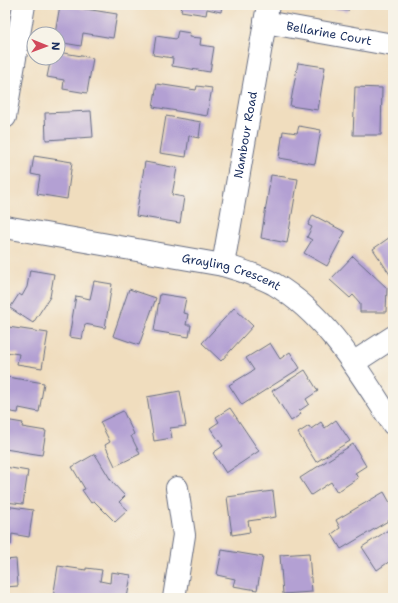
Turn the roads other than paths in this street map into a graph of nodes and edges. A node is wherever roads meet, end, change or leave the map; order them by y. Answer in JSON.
{"nodes":[{"id":1,"x":24,"y":5,"type":"edge"},
{"id":2,"x":266,"y":14,"type":"edge"},
{"id":3,"x":393,"y":45,"type":"edge"},
{"id":4,"x":5,"y":118,"type":"edge"},
{"id":5,"x":5,"y":227,"type":"edge"},
{"id":6,"x":222,"y":265,"type":"junction"},
{"id":7,"x":393,"y":337,"type":"edge"},
{"id":8,"x":353,"y":363,"type":"junction"},
{"id":9,"x":393,"y":424,"type":"edge"},
{"id":10,"x":177,"y":488,"type":"dead end"},
{"id":11,"x":174,"y":598,"type":"edge"}],
"edges":[{"from":1,"to":4,"type":"street"},
{"from":2,"to":3,"type":"street","name":"Bellarine Court"},
{"from":2,"to":6,"type":"street","name":"Nambour Road"},
{"from":5,"to":6,"type":"street","name":"Grayling Crescent"},
{"from":6,"to":8,"type":"street","name":"Grayling Crescent"},
{"from":7,"to":8,"type":"street"},
{"from":8,"to":9,"type":"street","name":"Grayling Crescent"},
{"from":10,"to":11,"type":"street"}]}
